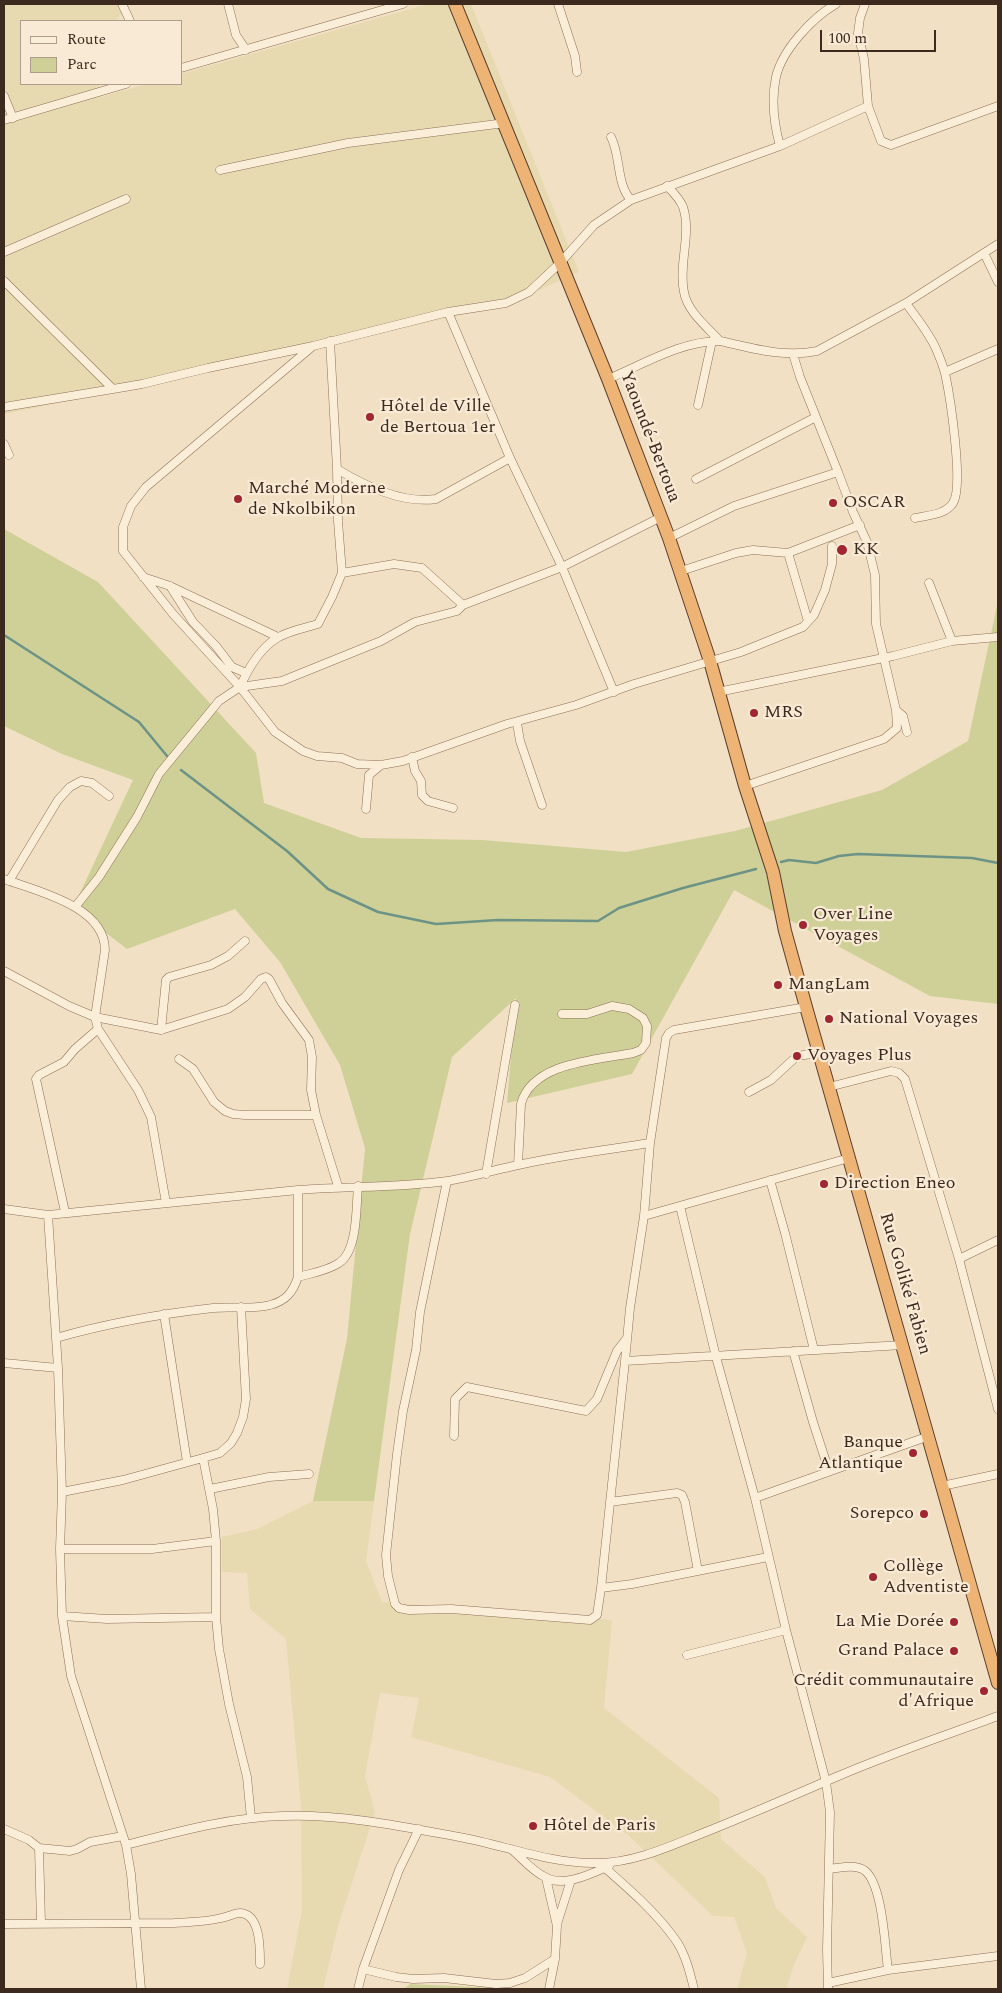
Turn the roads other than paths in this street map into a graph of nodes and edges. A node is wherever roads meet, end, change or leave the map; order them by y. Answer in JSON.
{"nodes":[{"id":1,"x":122,"y":4,"type":"edge"},
{"id":2,"x":228,"y":4,"type":"edge"},
{"id":3,"x":403,"y":4,"type":"edge"},
{"id":4,"x":455,"y":4,"type":"edge"},
{"id":5,"x":558,"y":4,"type":"edge"},
{"id":6,"x":836,"y":4,"type":"edge"},
{"id":7,"x":865,"y":4,"type":"edge"},
{"id":8,"x":130,"y":20,"type":"edge"},
{"id":9,"x":246,"y":50,"type":"junction"},
{"id":10,"x":182,"y":68,"type":"edge"},
{"id":11,"x":577,"y":72,"type":"dead end"},
{"id":12,"x":123,"y":85,"type":"edge"},
{"id":13,"x":4,"y":96,"type":"edge"},
{"id":14,"x":868,"y":106,"type":"junction"},
{"id":15,"x":998,"y":106,"type":"edge"},
{"id":16,"x":13,"y":118,"type":"junction"},
{"id":17,"x":4,"y":120,"type":"edge"},
{"id":18,"x":505,"y":122,"type":"junction"},
{"id":19,"x":611,"y":137,"type":"dead end"},
{"id":20,"x":780,"y":146,"type":"junction"},
{"id":21,"x":220,"y":170,"type":"dead end"},
{"id":22,"x":667,"y":186,"type":"junction"},
{"id":23,"x":126,"y":198,"type":"dead end"},
{"id":24,"x":631,"y":200,"type":"junction"},
{"id":25,"x":998,"y":244,"type":"edge"},
{"id":26,"x":4,"y":252,"type":"edge"},
{"id":27,"x":984,"y":253,"type":"junction"},
{"id":28,"x":560,"y":264,"type":"junction"},
{"id":29,"x":4,"y":281,"type":"edge"},
{"id":30,"x":998,"y":282,"type":"edge"},
{"id":31,"x":906,"y":303,"type":"junction"},
{"id":32,"x":448,"y":312,"type":"junction"},
{"id":33,"x":330,"y":341,"type":"junction"},
{"id":34,"x":716,"y":341,"type":"junction"},
{"id":35,"x":312,"y":346,"type":"junction"},
{"id":36,"x":998,"y":349,"type":"edge"},
{"id":37,"x":793,"y":354,"type":"junction"},
{"id":38,"x":945,"y":372,"type":"junction"},
{"id":39,"x":608,"y":379,"type":"junction"},
{"id":40,"x":113,"y":389,"type":"junction"},
{"id":41,"x":698,"y":405,"type":"dead end"},
{"id":42,"x":4,"y":407,"type":"edge"},
{"id":43,"x":816,"y":417,"type":"junction"},
{"id":44,"x":4,"y":444,"type":"edge"},
{"id":45,"x":9,"y":455,"type":"dead end"},
{"id":46,"x":510,"y":458,"type":"junction"},
{"id":47,"x":337,"y":469,"type":"junction"},
{"id":48,"x":838,"y":472,"type":"junction"},
{"id":49,"x":696,"y":479,"type":"dead end"},
{"id":50,"x":661,"y":517,"type":"junction"},
{"id":51,"x":915,"y":518,"type":"dead end"},
{"id":52,"x":860,"y":525,"type":"junction"},
{"id":53,"x":669,"y":538,"type":"junction"},
{"id":54,"x":832,"y":546,"type":"dead end"},
{"id":55,"x":788,"y":553,"type":"junction"},
{"id":56,"x":562,"y":567,"type":"junction"},
{"id":57,"x":680,"y":571,"type":"junction"},
{"id":58,"x":342,"y":573,"type":"junction"},
{"id":59,"x":144,"y":577,"type":"junction"},
{"id":60,"x":929,"y":583,"type":"dead end"},
{"id":61,"x":170,"y":586,"type":"junction"},
{"id":62,"x":463,"y":605,"type":"junction"},
{"id":63,"x":808,"y":621,"type":"junction"},
{"id":64,"x":278,"y":637,"type":"junction"},
{"id":65,"x":998,"y":637,"type":"edge"},
{"id":66,"x":952,"y":641,"type":"junction"},
{"id":67,"x":884,"y":658,"type":"junction"},
{"id":68,"x":710,"y":661,"type":"junction"},
{"id":69,"x":246,"y":673,"type":"junction"},
{"id":70,"x":240,"y":687,"type":"junction"},
{"id":71,"x":614,"y":692,"type":"junction"},
{"id":72,"x":718,"y":692,"type":"junction"},
{"id":73,"x":896,"y":710,"type":"junction"},
{"id":74,"x":517,"y":722,"type":"junction"},
{"id":75,"x":907,"y":732,"type":"dead end"},
{"id":76,"x":412,"y":757,"type":"junction"},
{"id":77,"x":381,"y":765,"type":"junction"},
{"id":78,"x":746,"y":786,"type":"junction"},
{"id":79,"x":109,"y":796,"type":"dead end"},
{"id":80,"x":542,"y":805,"type":"dead end"},
{"id":81,"x":453,"y":808,"type":"dead end"},
{"id":82,"x":366,"y":809,"type":"dead end"},
{"id":83,"x":6,"y":880,"type":"edge"},
{"id":84,"x":777,"y":895,"type":"joint"},
{"id":85,"x":75,"y":907,"type":"junction"},
{"id":86,"x":245,"y":941,"type":"dead end"},
{"id":87,"x":4,"y":971,"type":"edge"},
{"id":88,"x":515,"y":1005,"type":"dead end"},
{"id":89,"x":806,"y":1007,"type":"junction"},
{"id":90,"x":562,"y":1014,"type":"dead end"},
{"id":91,"x":95,"y":1017,"type":"junction"},
{"id":92,"x":98,"y":1029,"type":"junction"},
{"id":93,"x":161,"y":1030,"type":"junction"},
{"id":94,"x":819,"y":1053,"type":"junction"},
{"id":95,"x":179,"y":1059,"type":"dead end"},
{"id":96,"x":829,"y":1087,"type":"junction"},
{"id":97,"x":749,"y":1092,"type":"dead end"},
{"id":98,"x":316,"y":1115,"type":"junction"},
{"id":99,"x":650,"y":1143,"type":"junction"},
{"id":100,"x":849,"y":1158,"type":"junction"},
{"id":101,"x":518,"y":1165,"type":"junction"},
{"id":102,"x":486,"y":1174,"type":"junction"},
{"id":103,"x":770,"y":1180,"type":"junction"},
{"id":104,"x":447,"y":1181,"type":"junction"},
{"id":105,"x":338,"y":1186,"type":"junction"},
{"id":106,"x":358,"y":1186,"type":"junction"},
{"id":107,"x":298,"y":1190,"type":"junction"},
{"id":108,"x":166,"y":1203,"type":"junction"},
{"id":109,"x":680,"y":1206,"type":"junction"},
{"id":110,"x":4,"y":1210,"type":"edge"},
{"id":111,"x":65,"y":1212,"type":"junction"},
{"id":112,"x":48,"y":1215,"type":"junction"},
{"id":113,"x":644,"y":1216,"type":"junction"},
{"id":114,"x":998,"y":1240,"type":"edge"},
{"id":115,"x":958,"y":1259,"type":"junction"},
{"id":116,"x":298,"y":1277,"type":"junction"},
{"id":117,"x":241,"y":1307,"type":"junction"},
{"id":118,"x":164,"y":1314,"type":"junction"},
{"id":119,"x":56,"y":1338,"type":"junction"},
{"id":120,"x":627,"y":1338,"type":"junction"},
{"id":121,"x":903,"y":1345,"type":"junction"},
{"id":122,"x":814,"y":1350,"type":"junction"},
{"id":123,"x":793,"y":1352,"type":"junction"},
{"id":124,"x":716,"y":1357,"type":"junction"},
{"id":125,"x":626,"y":1361,"type":"junction"},
{"id":126,"x":4,"y":1363,"type":"edge"},
{"id":127,"x":58,"y":1368,"type":"junction"},
{"id":128,"x":998,"y":1409,"type":"edge"},
{"id":129,"x":454,"y":1436,"type":"dead end"},
{"id":130,"x":929,"y":1436,"type":"junction"},
{"id":131,"x":203,"y":1458,"type":"junction"},
{"id":132,"x":187,"y":1462,"type":"junction"},
{"id":133,"x":829,"y":1471,"type":"junction"},
{"id":134,"x":309,"y":1474,"type":"dead end"},
{"id":135,"x":998,"y":1474,"type":"edge"},
{"id":136,"x":942,"y":1486,"type":"junction"},
{"id":137,"x":210,"y":1489,"type":"junction"},
{"id":138,"x":62,"y":1492,"type":"junction"},
{"id":139,"x":755,"y":1498,"type":"junction"},
{"id":140,"x":610,"y":1502,"type":"junction"},
{"id":141,"x":216,"y":1542,"type":"junction"},
{"id":142,"x":60,"y":1549,"type":"junction"},
{"id":143,"x":768,"y":1557,"type":"junction"},
{"id":144,"x":698,"y":1571,"type":"junction"},
{"id":145,"x":601,"y":1588,"type":"junction"},
{"id":146,"x":62,"y":1616,"type":"junction"},
{"id":147,"x":216,"y":1617,"type":"junction"},
{"id":148,"x":786,"y":1630,"type":"junction"},
{"id":149,"x":687,"y":1655,"type":"dead end"},
{"id":150,"x":998,"y":1683,"type":"edge"},
{"id":151,"x":998,"y":1716,"type":"edge"},
{"id":152,"x":826,"y":1782,"type":"junction"},
{"id":153,"x":251,"y":1818,"type":"junction"},
{"id":154,"x":4,"y":1829,"type":"edge"},
{"id":155,"x":419,"y":1829,"type":"junction"},
{"id":156,"x":123,"y":1836,"type":"junction"},
{"id":157,"x":126,"y":1845,"type":"junction"},
{"id":158,"x":39,"y":1848,"type":"junction"},
{"id":159,"x":511,"y":1849,"type":"junction"},
{"id":160,"x":617,"y":1861,"type":"junction"},
{"id":161,"x":605,"y":1868,"type":"junction"},
{"id":162,"x":829,"y":1869,"type":"junction"},
{"id":163,"x":546,"y":1878,"type":"junction"},
{"id":164,"x":571,"y":1880,"type":"junction"},
{"id":165,"x":134,"y":1922,"type":"junction"},
{"id":166,"x":41,"y":1923,"type":"junction"},
{"id":167,"x":4,"y":1924,"type":"edge"},
{"id":168,"x":557,"y":1926,"type":"junction"},
{"id":169,"x":998,"y":1956,"type":"edge"},
{"id":170,"x":554,"y":1959,"type":"junction"},
{"id":171,"x":260,"y":1964,"type":"dead end"},
{"id":172,"x":363,"y":1969,"type":"junction"},
{"id":173,"x":888,"y":1970,"type":"junction"},
{"id":174,"x":828,"y":1986,"type":"edge"},
{"id":175,"x":141,"y":1989,"type":"edge"},
{"id":176,"x":358,"y":1989,"type":"edge"},
{"id":177,"x":549,"y":1989,"type":"edge"},
{"id":178,"x":694,"y":1989,"type":"edge"}],
"edges":[{"from":1,"to":8,"type":"street"},
{"from":2,"to":9,"type":"street"},
{"from":3,"to":9,"type":"street"},
{"from":4,"to":18,"type":"highway","name":"Yaoundé-Bertoua"},
{"from":5,"to":11,"type":"street"},
{"from":6,"to":20,"type":"street"},
{"from":7,"to":14,"type":"street"},
{"from":9,"to":10,"type":"street"},
{"from":12,"to":16,"type":"street"},
{"from":13,"to":16,"type":"street"},
{"from":14,"to":15,"type":"street"},
{"from":14,"to":20,"type":"street"},
{"from":16,"to":17,"type":"street"},
{"from":18,"to":21,"type":"street"},
{"from":18,"to":28,"type":"highway","name":"Yaoundé-Bertoua"},
{"from":19,"to":24,"type":"street"},
{"from":20,"to":22,"type":"street"},
{"from":22,"to":24,"type":"street"},
{"from":22,"to":34,"type":"street"},
{"from":23,"to":26,"type":"street"},
{"from":24,"to":28,"type":"street"},
{"from":25,"to":27,"type":"street"},
{"from":27,"to":30,"type":"street"},
{"from":27,"to":31,"type":"street"},
{"from":28,"to":32,"type":"street"},
{"from":28,"to":39,"type":"highway","name":"Yaoundé-Bertoua"},
{"from":29,"to":40,"type":"street"},
{"from":31,"to":37,"type":"street"},
{"from":31,"to":38,"type":"street"},
{"from":32,"to":33,"type":"street"},
{"from":32,"to":46,"type":"street"},
{"from":33,"to":35,"type":"street"},
{"from":33,"to":47,"type":"street"},
{"from":34,"to":37,"type":"street"},
{"from":34,"to":39,"type":"street"},
{"from":34,"to":41,"type":"street"},
{"from":35,"to":40,"type":"street"},
{"from":35,"to":59,"type":"street"},
{"from":36,"to":38,"type":"street"},
{"from":37,"to":43,"type":"street"},
{"from":38,"to":51,"type":"street"},
{"from":39,"to":50,"type":"highway","name":"Yaoundé-Bertoua"},
{"from":40,"to":42,"type":"street"},
{"from":43,"to":48,"type":"street"},
{"from":43,"to":49,"type":"street"},
{"from":44,"to":45,"type":"street"},
{"from":46,"to":47,"type":"street"},
{"from":46,"to":56,"type":"street"},
{"from":47,"to":58,"type":"street"},
{"from":48,"to":52,"type":"street"},
{"from":48,"to":53,"type":"street"},
{"from":50,"to":53,"type":"highway","name":"Yaoundé-Bertoua"},
{"from":50,"to":56,"type":"street"},
{"from":52,"to":55,"type":"street"},
{"from":52,"to":67,"type":"street"},
{"from":53,"to":57,"type":"highway","name":"Yaoundé-Bertoua"},
{"from":54,"to":63,"type":"street"},
{"from":55,"to":57,"type":"street"},
{"from":55,"to":63,"type":"street"},
{"from":56,"to":62,"type":"street"},
{"from":56,"to":71,"type":"street"},
{"from":57,"to":68,"type":"highway","name":"Yaoundé-Bertoua"},
{"from":58,"to":62,"type":"street"},
{"from":58,"to":64,"type":"street"},
{"from":59,"to":61,"type":"street"},
{"from":59,"to":70,"type":"street"},
{"from":60,"to":66,"type":"street"},
{"from":61,"to":64,"type":"street"},
{"from":61,"to":69,"type":"street"},
{"from":62,"to":70,"type":"street"},
{"from":63,"to":68,"type":"street"},
{"from":64,"to":69,"type":"street"},
{"from":65,"to":66,"type":"street"},
{"from":66,"to":67,"type":"street"},
{"from":67,"to":72,"type":"street"},
{"from":67,"to":73,"type":"street"},
{"from":68,"to":71,"type":"street"},
{"from":68,"to":72,"type":"highway","name":"Yaoundé-Bertoua"},
{"from":69,"to":70,"type":"street"},
{"from":70,"to":77,"type":"street"},
{"from":70,"to":85,"type":"street"},
{"from":71,"to":74,"type":"street"},
{"from":72,"to":78,"type":"highway","name":"Yaoundé-Bertoua"},
{"from":73,"to":75,"type":"street"},
{"from":73,"to":78,"type":"street"},
{"from":74,"to":76,"type":"street"},
{"from":74,"to":80,"type":"street"},
{"from":76,"to":77,"type":"street"},
{"from":76,"to":81,"type":"street"},
{"from":77,"to":82,"type":"street"},
{"from":78,"to":84,"type":"highway","name":"Yaoundé-Bertoua"},
{"from":79,"to":83,"type":"street"},
{"from":83,"to":85,"type":"street"},
{"from":84,"to":89,"type":"highway","name":"Rue Goliké Fabien"},
{"from":85,"to":91,"type":"street"},
{"from":86,"to":93,"type":"street"},
{"from":87,"to":91,"type":"street"},
{"from":88,"to":102,"type":"street"},
{"from":89,"to":94,"type":"highway","name":"Rue Goliké Fabien"},
{"from":89,"to":99,"type":"street"},
{"from":90,"to":101,"type":"street"},
{"from":91,"to":92,"type":"street"},
{"from":91,"to":93,"type":"street"},
{"from":92,"to":108,"type":"street"},
{"from":92,"to":111,"type":"street"},
{"from":93,"to":98,"type":"street"},
{"from":94,"to":96,"type":"highway","name":"Rue Goliké Fabien"},
{"from":94,"to":97,"type":"street"},
{"from":95,"to":98,"type":"street"},
{"from":96,"to":100,"type":"highway","name":"Rue Goliké Fabien"},
{"from":96,"to":115,"type":"street"},
{"from":98,"to":105,"type":"street"},
{"from":99,"to":101,"type":"street"},
{"from":99,"to":113,"type":"street"},
{"from":100,"to":103,"type":"street"},
{"from":100,"to":121,"type":"highway","name":"Rue Goliké Fabien"},
{"from":101,"to":102,"type":"street"},
{"from":102,"to":104,"type":"street"},
{"from":103,"to":109,"type":"street"},
{"from":103,"to":122,"type":"street"},
{"from":104,"to":106,"type":"street"},
{"from":104,"to":145,"type":"street"},
{"from":105,"to":106,"type":"street"},
{"from":105,"to":107,"type":"street"},
{"from":106,"to":116,"type":"street"},
{"from":107,"to":108,"type":"street"},
{"from":107,"to":116,"type":"street"},
{"from":108,"to":111,"type":"street"},
{"from":109,"to":113,"type":"street"},
{"from":109,"to":124,"type":"street"},
{"from":110,"to":112,"type":"street"},
{"from":111,"to":112,"type":"street"},
{"from":112,"to":119,"type":"street"},
{"from":113,"to":120,"type":"street"},
{"from":114,"to":115,"type":"street"},
{"from":115,"to":128,"type":"street"},
{"from":116,"to":117,"type":"street"},
{"from":117,"to":118,"type":"street"},
{"from":117,"to":131,"type":"street"},
{"from":118,"to":119,"type":"street"},
{"from":118,"to":132,"type":"street"},
{"from":119,"to":127,"type":"street"},
{"from":120,"to":125,"type":"street"},
{"from":120,"to":129,"type":"street"},
{"from":121,"to":122,"type":"street"},
{"from":121,"to":130,"type":"highway","name":"Rue Goliké Fabien"},
{"from":122,"to":123,"type":"street"},
{"from":123,"to":124,"type":"street"},
{"from":123,"to":133,"type":"street"},
{"from":124,"to":125,"type":"street"},
{"from":124,"to":139,"type":"street"},
{"from":125,"to":140,"type":"street"},
{"from":126,"to":127,"type":"street"},
{"from":127,"to":138,"type":"street"},
{"from":130,"to":133,"type":"street"},
{"from":130,"to":136,"type":"highway","name":"Rue Goliké Fabien"},
{"from":131,"to":132,"type":"street"},
{"from":131,"to":137,"type":"street"},
{"from":132,"to":138,"type":"street"},
{"from":133,"to":139,"type":"street"},
{"from":134,"to":137,"type":"street"},
{"from":135,"to":136,"type":"street"},
{"from":136,"to":150,"type":"highway","name":"Rue Goliké Fabien"},
{"from":137,"to":141,"type":"street"},
{"from":138,"to":142,"type":"street"},
{"from":139,"to":143,"type":"street"},
{"from":140,"to":144,"type":"street"},
{"from":140,"to":145,"type":"street"},
{"from":141,"to":142,"type":"street"},
{"from":141,"to":147,"type":"street"},
{"from":142,"to":146,"type":"street"},
{"from":143,"to":144,"type":"street"},
{"from":143,"to":148,"type":"street"},
{"from":144,"to":145,"type":"street"},
{"from":146,"to":147,"type":"street"},
{"from":146,"to":156,"type":"street"},
{"from":147,"to":153,"type":"street"},
{"from":148,"to":149,"type":"street"},
{"from":148,"to":152,"type":"street"},
{"from":151,"to":152,"type":"street"},
{"from":152,"to":160,"type":"street"},
{"from":152,"to":162,"type":"street"},
{"from":153,"to":155,"type":"street"},
{"from":153,"to":157,"type":"street"},
{"from":154,"to":158,"type":"street"},
{"from":155,"to":159,"type":"street"},
{"from":155,"to":172,"type":"street"},
{"from":156,"to":157,"type":"street"},
{"from":156,"to":158,"type":"street"},
{"from":157,"to":165,"type":"street"},
{"from":158,"to":166,"type":"street"},
{"from":159,"to":160,"type":"street"},
{"from":159,"to":163,"type":"street"},
{"from":160,"to":161,"type":"street"},
{"from":161,"to":164,"type":"street"},
{"from":161,"to":178,"type":"street"},
{"from":162,"to":173,"type":"street"},
{"from":162,"to":174,"type":"street"},
{"from":163,"to":164,"type":"street"},
{"from":163,"to":168,"type":"street"},
{"from":164,"to":168,"type":"street"},
{"from":165,"to":166,"type":"street"},
{"from":165,"to":171,"type":"street"},
{"from":165,"to":175,"type":"street"},
{"from":166,"to":167,"type":"street"},
{"from":168,"to":170,"type":"street"},
{"from":169,"to":173,"type":"street"},
{"from":170,"to":172,"type":"street"},
{"from":170,"to":177,"type":"street"},
{"from":172,"to":176,"type":"street"},
{"from":173,"to":174,"type":"street"}]}
